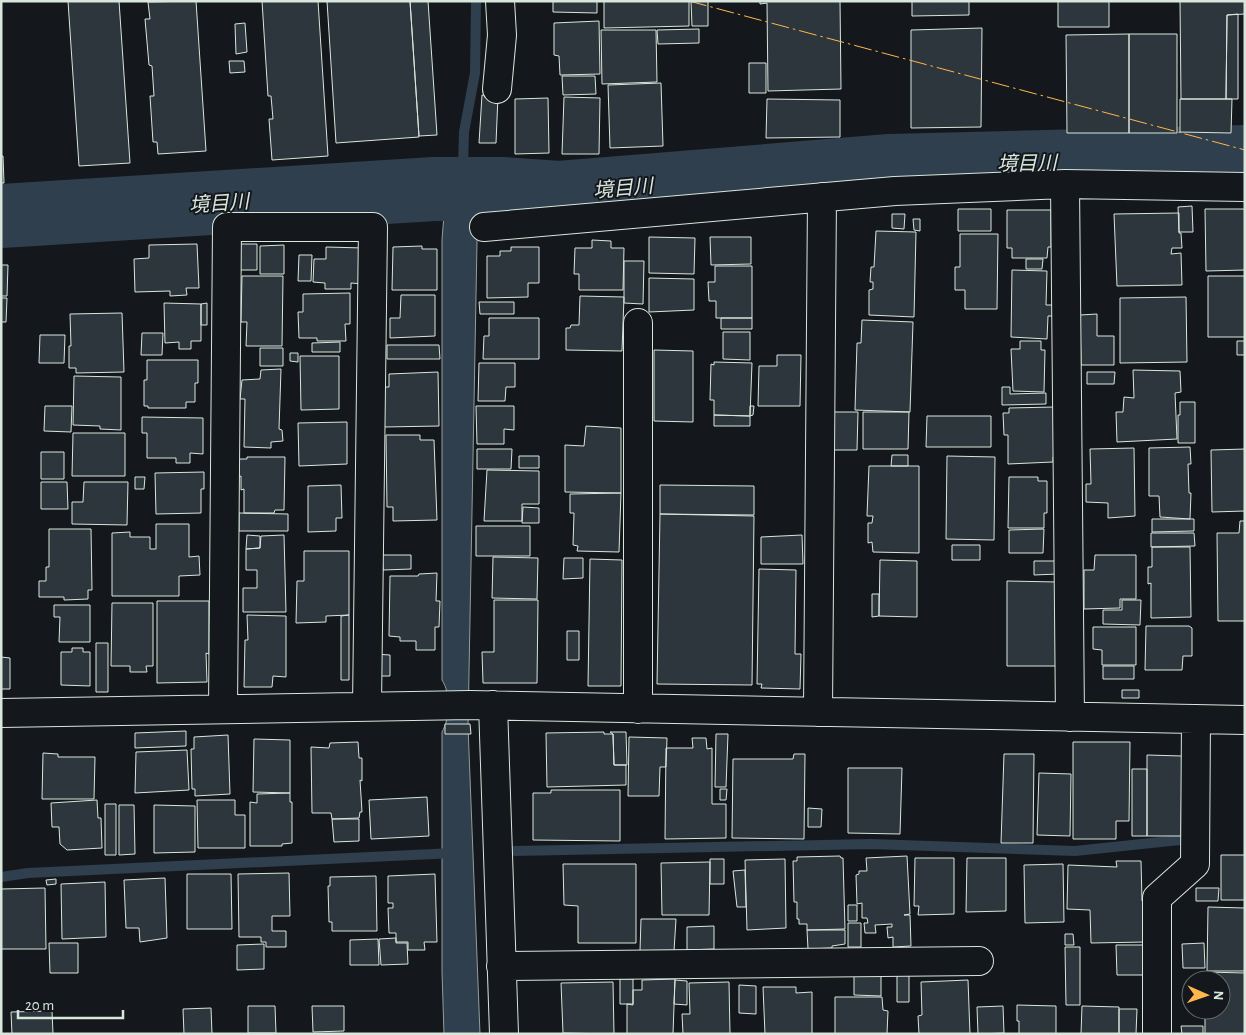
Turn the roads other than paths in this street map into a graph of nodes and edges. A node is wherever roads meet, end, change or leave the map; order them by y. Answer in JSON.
{"nodes":[{"id":1,"x":500,"y":1,"type":"edge"},
{"id":2,"x":498,"y":89,"type":"dead end"},
{"id":3,"x":1065,"y":184,"type":"junction"},
{"id":4,"x":1245,"y":186,"type":"edge"},
{"id":5,"x":822,"y":197,"type":"junction"},
{"id":6,"x":484,"y":227,"type":"dead end"},
{"id":7,"x":638,"y":323,"type":"dead end"},
{"id":8,"x":470,"y":705,"type":"junction"},
{"id":9,"x":367,"y":706,"type":"junction"},
{"id":10,"x":638,"y":708,"type":"junction"},
{"id":11,"x":222,"y":710,"type":"junction"},
{"id":12,"x":818,"y":712,"type":"junction"},
{"id":13,"x":1,"y":714,"type":"edge"},
{"id":14,"x":1070,"y":717,"type":"junction"},
{"id":15,"x":1196,"y":719,"type":"junction"},
{"id":16,"x":1245,"y":720,"type":"edge"},
{"id":17,"x":979,"y":961,"type":"dead end"},
{"id":18,"x":501,"y":966,"type":"junction"},
{"id":19,"x":504,"y":1034,"type":"edge"},
{"id":20,"x":1157,"y":1034,"type":"edge"}],
"edges":[{"from":1,"to":2,"type":"street"},
{"from":3,"to":4,"type":"street"},
{"from":3,"to":5,"type":"street"},
{"from":3,"to":14,"type":"street"},
{"from":5,"to":6,"type":"street"},
{"from":5,"to":12,"type":"street"},
{"from":7,"to":10,"type":"street"},
{"from":8,"to":9,"type":"street"},
{"from":8,"to":10,"type":"street"},
{"from":8,"to":18,"type":"street"},
{"from":9,"to":11,"type":"street"},
{"from":9,"to":11,"type":"street"},
{"from":10,"to":12,"type":"street"},
{"from":11,"to":13,"type":"street"},
{"from":12,"to":14,"type":"street"},
{"from":14,"to":15,"type":"street"},
{"from":15,"to":16,"type":"street"},
{"from":15,"to":20,"type":"street"},
{"from":17,"to":18,"type":"street"},
{"from":18,"to":19,"type":"street"}]}
